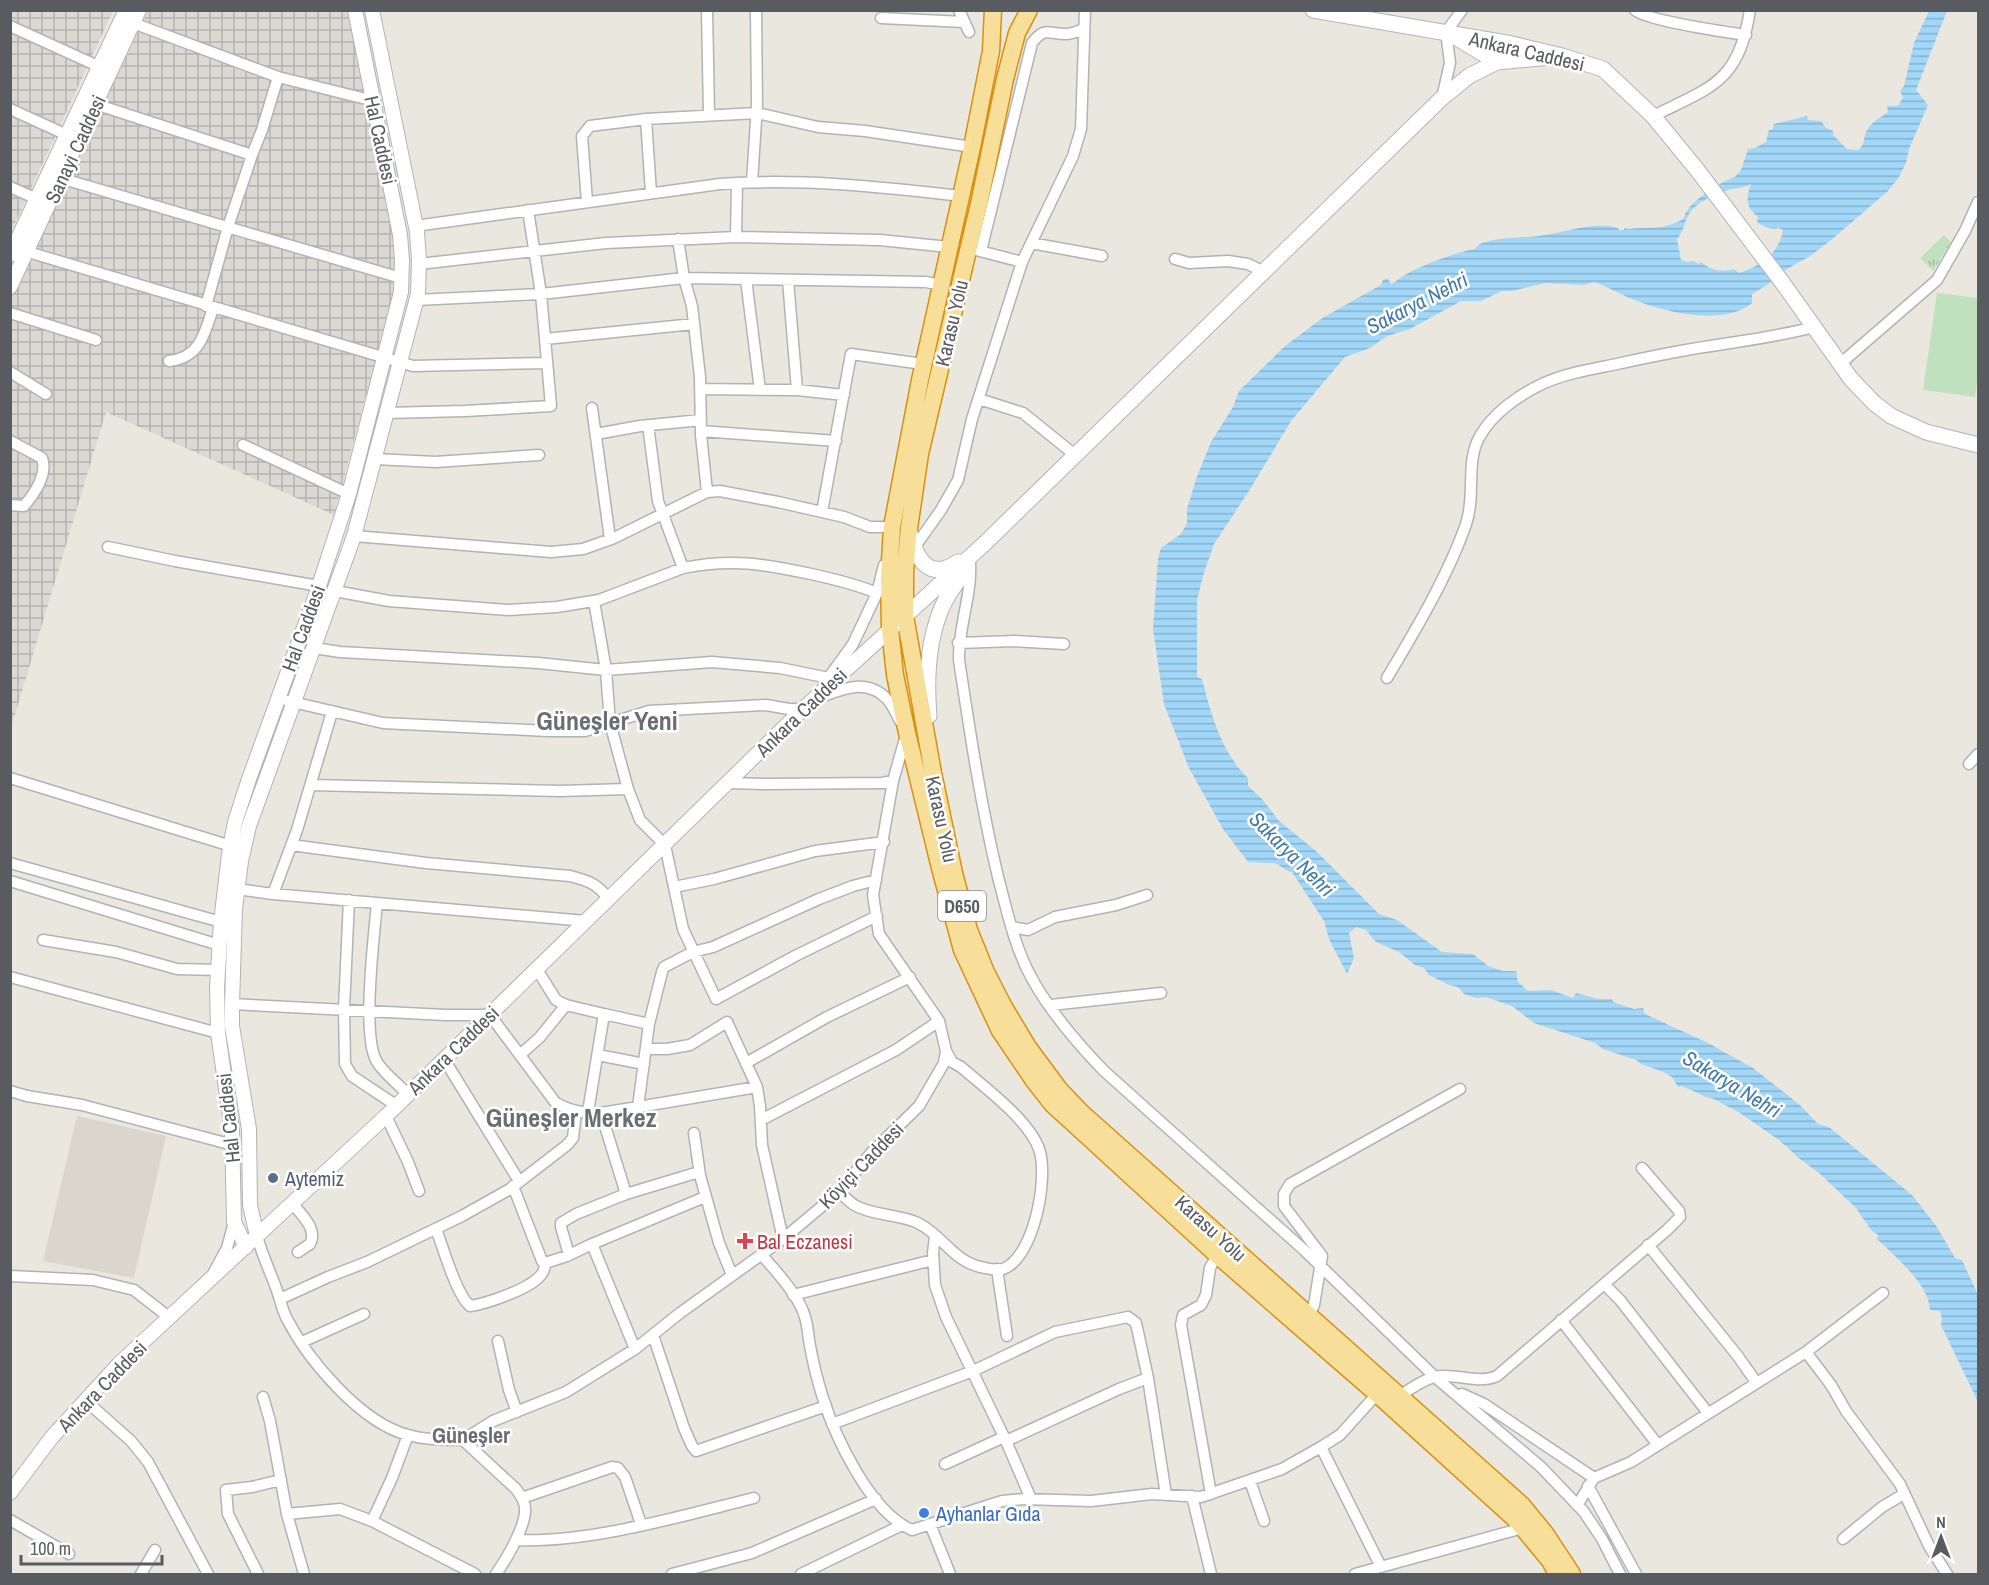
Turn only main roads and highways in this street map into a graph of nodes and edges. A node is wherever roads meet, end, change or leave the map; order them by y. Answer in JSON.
{"nodes":[{"id":1,"x":993,"y":10,"type":"edge"},
{"id":2,"x":1029,"y":10,"type":"edge"},
{"id":3,"x":1313,"y":10,"type":"edge"},
{"id":4,"x":1446,"y":32,"type":"junction"},
{"id":5,"x":1562,"y":56,"type":"junction"},
{"id":6,"x":1497,"y":62,"type":"junction"},
{"id":7,"x":1978,"y":446,"type":"edge"},
{"id":8,"x":901,"y":527,"type":"junction"},
{"id":9,"x":983,"y":545,"type":"junction"},
{"id":10,"x":906,"y":616,"type":"junction"},
{"id":11,"x":933,"y":773,"type":"junction"},
{"id":12,"x":1557,"y":1575,"type":"edge"},
{"id":13,"x":1572,"y":1575,"type":"edge"}],
"edges":[{"from":1,"to":8,"type":"highway","name":"Karasu Yolu","number":"D650"},
{"from":2,"to":8,"type":"highway","name":"Karasu Yolu","number":"D650"},
{"from":3,"to":4,"type":"main road","name":"Ankara Caddesi"},
{"from":4,"to":5,"type":"main road","name":"Ankara Caddesi"},
{"from":4,"to":6,"type":"main road"},
{"from":5,"to":6,"type":"main road"},
{"from":5,"to":7,"type":"main road","name":"Ankara Caddesi"},
{"from":6,"to":9,"type":"main road"},
{"from":8,"to":9,"type":"main road"},
{"from":8,"to":10,"type":"highway","name":"Karasu Yolu","number":"D650"},
{"from":8,"to":12,"type":"highway","name":"Karasu Yolu","number":"D650"},
{"from":9,"to":10,"type":"main road"},
{"from":9,"to":11,"type":"main road"},
{"from":10,"to":11,"type":"highway","name":"Karasu Yolu","number":"D650"},
{"from":11,"to":13,"type":"highway","name":"Karasu Yolu","number":"D650"}]}
